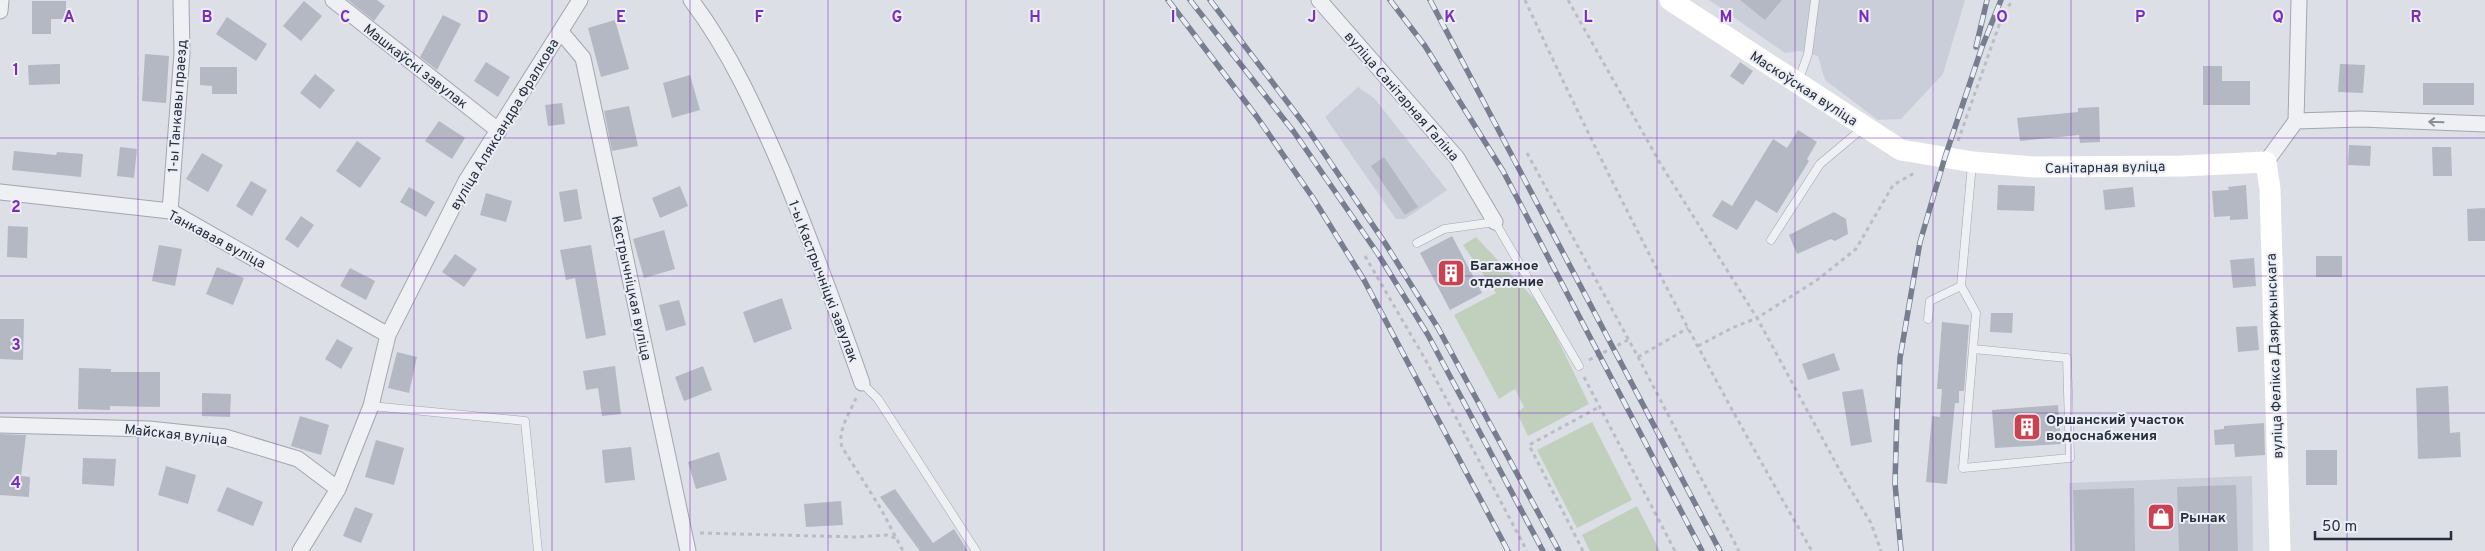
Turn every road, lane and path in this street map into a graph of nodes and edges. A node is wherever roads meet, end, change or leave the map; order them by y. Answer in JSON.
{"nodes":[{"id":1,"x":1,"y":0,"type":"edge"},
{"id":2,"x":181,"y":0,"type":"edge"},
{"id":3,"x":333,"y":0,"type":"edge"},
{"id":4,"x":580,"y":0,"type":"edge"},
{"id":5,"x":691,"y":0,"type":"edge"},
{"id":6,"x":1320,"y":0,"type":"edge"},
{"id":7,"x":1525,"y":0,"type":"edge"},
{"id":8,"x":1568,"y":0,"type":"edge"},
{"id":9,"x":1670,"y":0,"type":"edge"},
{"id":10,"x":1815,"y":0,"type":"edge"},
{"id":11,"x":2013,"y":0,"type":"edge"},
{"id":12,"x":2299,"y":0,"type":"edge"},
{"id":13,"x":0,"y":11,"type":"edge"},
{"id":14,"x":561,"y":32,"type":"junction"},
{"id":15,"x":1798,"y":84,"type":"junction"},
{"id":16,"x":2296,"y":121,"type":"junction"},
{"id":17,"x":2485,"y":124,"type":"edge"},
{"id":18,"x":1865,"y":127,"type":"junction"},
{"id":19,"x":499,"y":131,"type":"junction"},
{"id":20,"x":1527,"y":153,"type":"dead end"},
{"id":21,"x":1957,"y":159,"type":"junction"},
{"id":22,"x":2266,"y":162,"type":"junction"},
{"id":23,"x":1919,"y":171,"type":"dead end"},
{"id":24,"x":0,"y":192,"type":"edge"},
{"id":25,"x":170,"y":211,"type":"junction"},
{"id":26,"x":1495,"y":222,"type":"junction"},
{"id":27,"x":1770,"y":240,"type":"dead end"},
{"id":28,"x":1417,"y":243,"type":"dead end"},
{"id":29,"x":1364,"y":256,"type":"dead end"},
{"id":30,"x":1960,"y":286,"type":"junction"},
{"id":31,"x":1757,"y":318,"type":"junction"},
{"id":32,"x":1928,"y":319,"type":"dead end"},
{"id":33,"x":1688,"y":328,"type":"junction"},
{"id":34,"x":388,"y":335,"type":"junction"},
{"id":35,"x":1628,"y":340,"type":"junction"},
{"id":36,"x":1698,"y":346,"type":"junction"},
{"id":37,"x":1973,"y":349,"type":"junction"},
{"id":38,"x":1638,"y":357,"type":"junction"},
{"id":39,"x":1579,"y":366,"type":"junction"},
{"id":40,"x":862,"y":383,"type":"junction"},
{"id":41,"x":371,"y":406,"type":"junction"},
{"id":42,"x":1599,"y":407,"type":"junction"},
{"id":43,"x":0,"y":425,"type":"edge"},
{"id":44,"x":338,"y":489,"type":"junction"},
{"id":45,"x":684,"y":532,"type":"junction"},
{"id":46,"x":898,"y":539,"type":"junction"},
{"id":47,"x":300,"y":551,"type":"edge"},
{"id":48,"x":538,"y":551,"type":"edge"},
{"id":49,"x":688,"y":551,"type":"edge"},
{"id":50,"x":903,"y":551,"type":"edge"},
{"id":51,"x":976,"y":551,"type":"edge"},
{"id":52,"x":1527,"y":551,"type":"edge"},
{"id":53,"x":1583,"y":551,"type":"edge"},
{"id":54,"x":1675,"y":551,"type":"edge"},
{"id":55,"x":1739,"y":551,"type":"edge"},
{"id":56,"x":1812,"y":551,"type":"edge"},
{"id":57,"x":1882,"y":551,"type":"edge"},
{"id":58,"x":2280,"y":551,"type":"edge"}],
"edges":[{"from":1,"to":13,"type":"street"},
{"from":2,"to":25,"type":"street","name":"1-ы Танкавы праезд"},
{"from":3,"to":19,"type":"street","name":"Машкаўскі завулак"},
{"from":4,"to":14,"type":"street","name":"вуліца Аляксандра Фралкова"},
{"from":5,"to":40,"type":"street","name":"1-ы Кастрычніцкі завулак"},
{"from":6,"to":26,"type":"street","name":"вуліца Санітарная Галіна"},
{"from":7,"to":33,"type":"path"},
{"from":8,"to":31,"type":"path"},
{"from":9,"to":15,"type":"street","name":"Маскоўская вуліца"},
{"from":10,"to":15,"type":"lane"},
{"from":11,"to":21,"type":"path"},
{"from":12,"to":16,"type":"street"},
{"from":14,"to":19,"type":"street","name":"вуліца Аляксандра Фралкова"},
{"from":14,"to":45,"type":"street","name":"Кастрычніцкая вуліца"},
{"from":15,"to":18,"type":"street","name":"Маскоўская вуліца"},
{"from":17,"to":16,"type":"street","one_way":true},
{"from":16,"to":22,"type":"street"},
{"from":18,"to":21,"type":"street","name":"Маскоўская вуліца"},
{"from":18,"to":27,"type":"lane"},
{"from":19,"to":34,"type":"street","name":"вуліца Аляксандра Фралкова"},
{"from":20,"to":35,"type":"path"},
{"from":21,"to":22,"type":"street","name":"Санітарная вуліца"},
{"from":21,"to":30,"type":"lane"},
{"from":22,"to":58,"type":"street","name":"вуліца Фелікса Дзяржынскага"},
{"from":23,"to":31,"type":"path"},
{"from":24,"to":25,"type":"street","name":"Танкавая вуліца"},
{"from":25,"to":34,"type":"street","name":"Танкавая вуліца"},
{"from":26,"to":28,"type":"lane"},
{"from":26,"to":39,"type":"lane"},
{"from":29,"to":52,"type":"path"},
{"from":30,"to":32,"type":"lane"},
{"from":30,"to":37,"type":"lane"},
{"from":31,"to":36,"type":"path"},
{"from":31,"to":57,"type":"path"},
{"from":33,"to":36,"type":"path"},
{"from":33,"to":38,"type":"path"},
{"from":34,"to":41,"type":"street","name":"вуліца Аляксандра Фралкова"},
{"from":35,"to":38,"type":"path"},
{"from":35,"to":39,"type":"path"},
{"from":36,"to":56,"type":"path"},
{"from":37,"to":37,"type":"lane"},
{"from":38,"to":55,"type":"path"},
{"from":39,"to":42,"type":"path"},
{"from":40,"to":46,"type":"path"},
{"from":40,"to":51,"type":"lane","name":"1-ы Кастрычніцкі завулак"},
{"from":41,"to":44,"type":"street","name":"вуліца Аляксандра Фралкова"},
{"from":41,"to":48,"type":"lane"},
{"from":42,"to":53,"type":"path"},
{"from":42,"to":54,"type":"path"},
{"from":43,"to":44,"type":"street","name":"Майская вуліца"},
{"from":44,"to":47,"type":"street","name":"вуліца Аляксандра Фралкова"},
{"from":45,"to":46,"type":"path"},
{"from":45,"to":49,"type":"street","name":"Кастрычніцкая вуліца"},
{"from":46,"to":50,"type":"path"}]}
